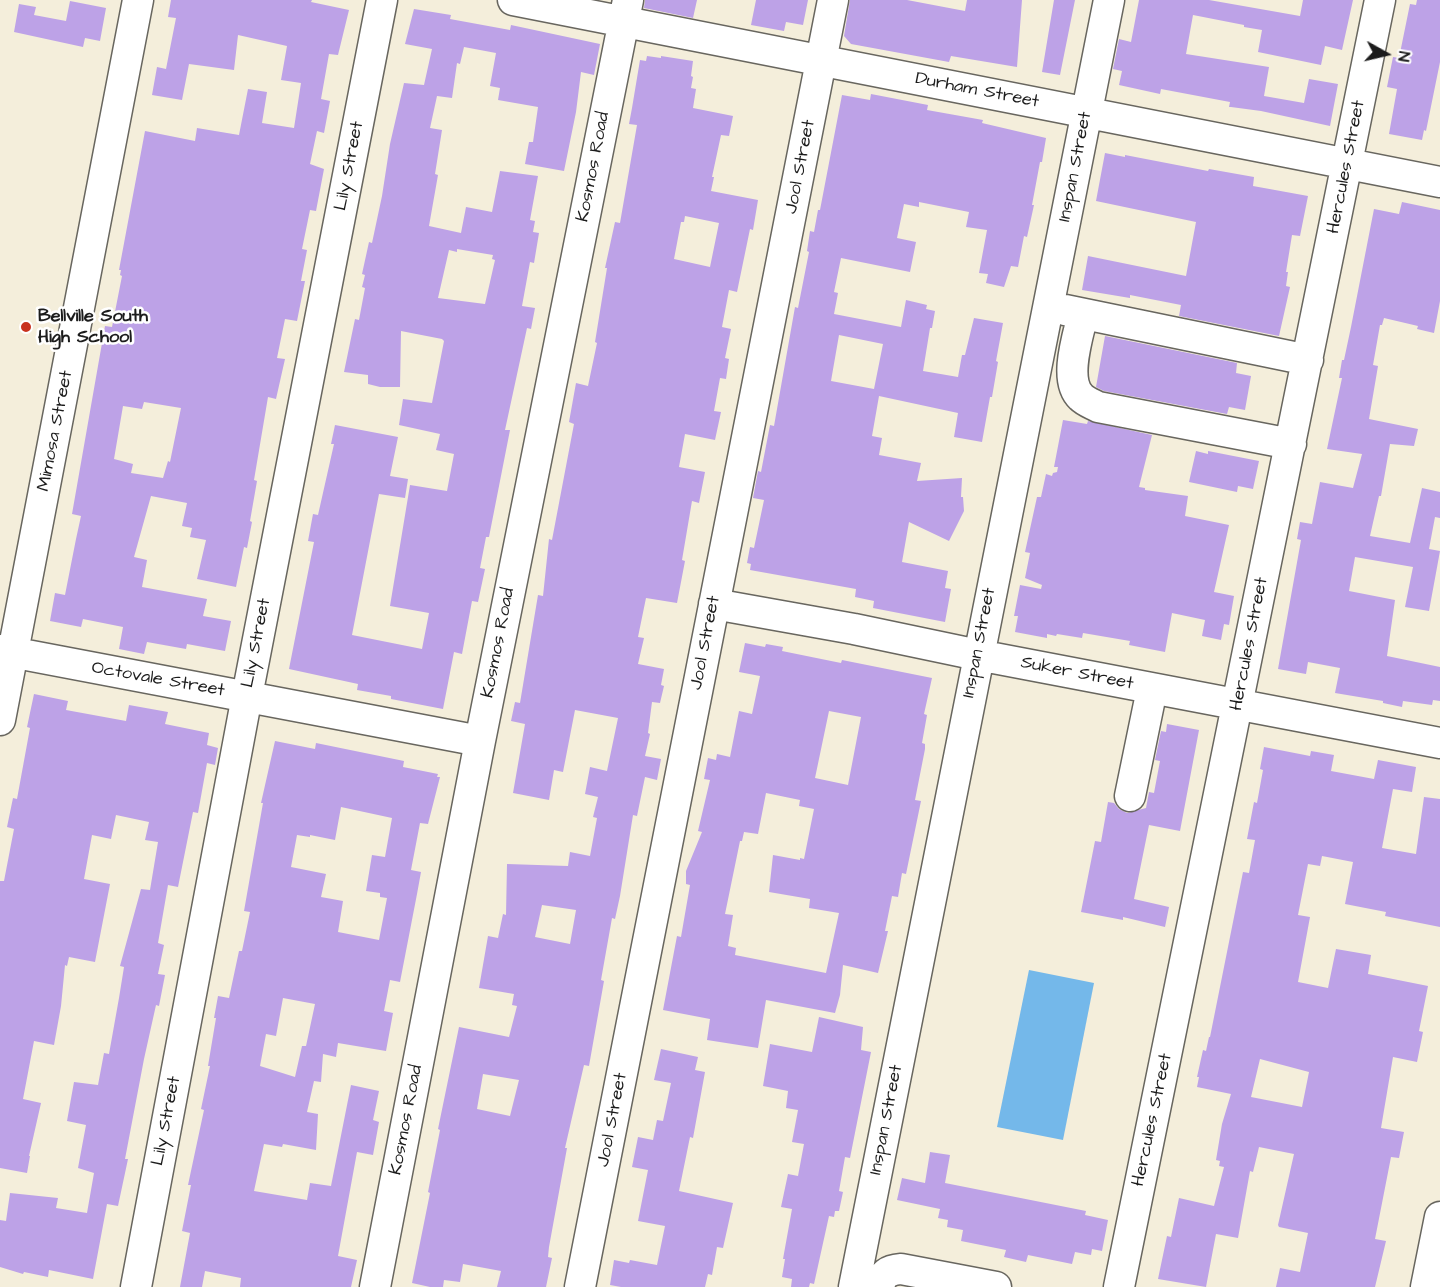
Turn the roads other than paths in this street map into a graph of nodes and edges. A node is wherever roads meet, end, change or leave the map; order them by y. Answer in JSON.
{"nodes":[{"id":1,"x":138,"y":0,"type":"edge"},
{"id":2,"x":382,"y":0,"type":"edge"},
{"id":3,"x":513,"y":0,"type":"edge"},
{"id":4,"x":834,"y":0,"type":"edge"},
{"id":5,"x":1109,"y":0,"type":"edge"},
{"id":6,"x":1380,"y":0,"type":"edge"},
{"id":7,"x":626,"y":11,"type":"edge"},
{"id":8,"x":822,"y":61,"type":"junction"},
{"id":9,"x":1087,"y":111,"type":"junction"},
{"id":10,"x":1347,"y":164,"type":"junction"},
{"id":11,"x":1440,"y":182,"type":"edge"},
{"id":12,"x":1048,"y":307,"type":"junction"},
{"id":13,"x":1083,"y":314,"type":"junction"},
{"id":14,"x":1308,"y":360,"type":"junction"},
{"id":15,"x":1291,"y":444,"type":"junction"},
{"id":16,"x":714,"y":604,"type":"junction"},
{"id":17,"x":7,"y":652,"type":"edge"},
{"id":18,"x":978,"y":655,"type":"junction"},
{"id":19,"x":1152,"y":689,"type":"junction"},
{"id":20,"x":247,"y":696,"type":"junction"},
{"id":21,"x":1238,"y":705,"type":"junction"},
{"id":22,"x":0,"y":720,"type":"edge"},
{"id":23,"x":480,"y":741,"type":"junction"},
{"id":24,"x":1440,"y":743,"type":"edge"},
{"id":25,"x":1130,"y":796,"type":"dead end"},
{"id":26,"x":1440,"y":1217,"type":"edge"},
{"id":27,"x":136,"y":1287,"type":"edge"},
{"id":28,"x":375,"y":1287,"type":"edge"},
{"id":29,"x":580,"y":1287,"type":"edge"},
{"id":30,"x":854,"y":1287,"type":"edge"},
{"id":31,"x":879,"y":1287,"type":"edge"},
{"id":32,"x":991,"y":1287,"type":"edge"},
{"id":33,"x":1119,"y":1287,"type":"edge"},
{"id":34,"x":1426,"y":1287,"type":"edge"}],
"edges":[{"from":1,"to":17,"type":"street","name":"Mimosa Street"},
{"from":2,"to":20,"type":"street","name":"Lily Street"},
{"from":3,"to":7,"type":"street","name":"Durham Street"},
{"from":4,"to":8,"type":"street","name":"Jool Street"},
{"from":5,"to":9,"type":"street","name":"Inspan Street"},
{"from":6,"to":10,"type":"street","name":"Hercules Street"},
{"from":7,"to":8,"type":"street","name":"Durham Street"},
{"from":7,"to":23,"type":"street","name":"Kosmos Road"},
{"from":8,"to":9,"type":"street","name":"Durham Street"},
{"from":8,"to":16,"type":"street","name":"Jool Street"},
{"from":9,"to":10,"type":"street","name":"Durham Street"},
{"from":9,"to":12,"type":"street","name":"Inspan Street"},
{"from":10,"to":11,"type":"street","name":"Durham Street"},
{"from":10,"to":14,"type":"street","name":"Hercules Street"},
{"from":12,"to":13,"type":"street"},
{"from":12,"to":18,"type":"street","name":"Inspan Street"},
{"from":13,"to":14,"type":"street"},
{"from":13,"to":15,"type":"street"},
{"from":14,"to":15,"type":"street","name":"Hercules Street"},
{"from":15,"to":21,"type":"street","name":"Hercules Street"},
{"from":16,"to":18,"type":"street","name":"Suker Street"},
{"from":16,"to":29,"type":"street","name":"Jool Street"},
{"from":17,"to":20,"type":"street","name":"Octovale Street"},
{"from":17,"to":22,"type":"street","name":"Mimosa Street"},
{"from":18,"to":19,"type":"street","name":"Suker Street"},
{"from":18,"to":30,"type":"street","name":"Inspan Street"},
{"from":19,"to":21,"type":"street","name":"Suker Street"},
{"from":19,"to":25,"type":"street"},
{"from":20,"to":23,"type":"street","name":"Octovale Street"},
{"from":20,"to":27,"type":"street","name":"Lily Street"},
{"from":21,"to":24,"type":"street","name":"Suker Street"},
{"from":21,"to":33,"type":"street","name":"Hercules Street"},
{"from":23,"to":28,"type":"street","name":"Kosmos Road"},
{"from":26,"to":34,"type":"street"},
{"from":31,"to":32,"type":"street"}]}
